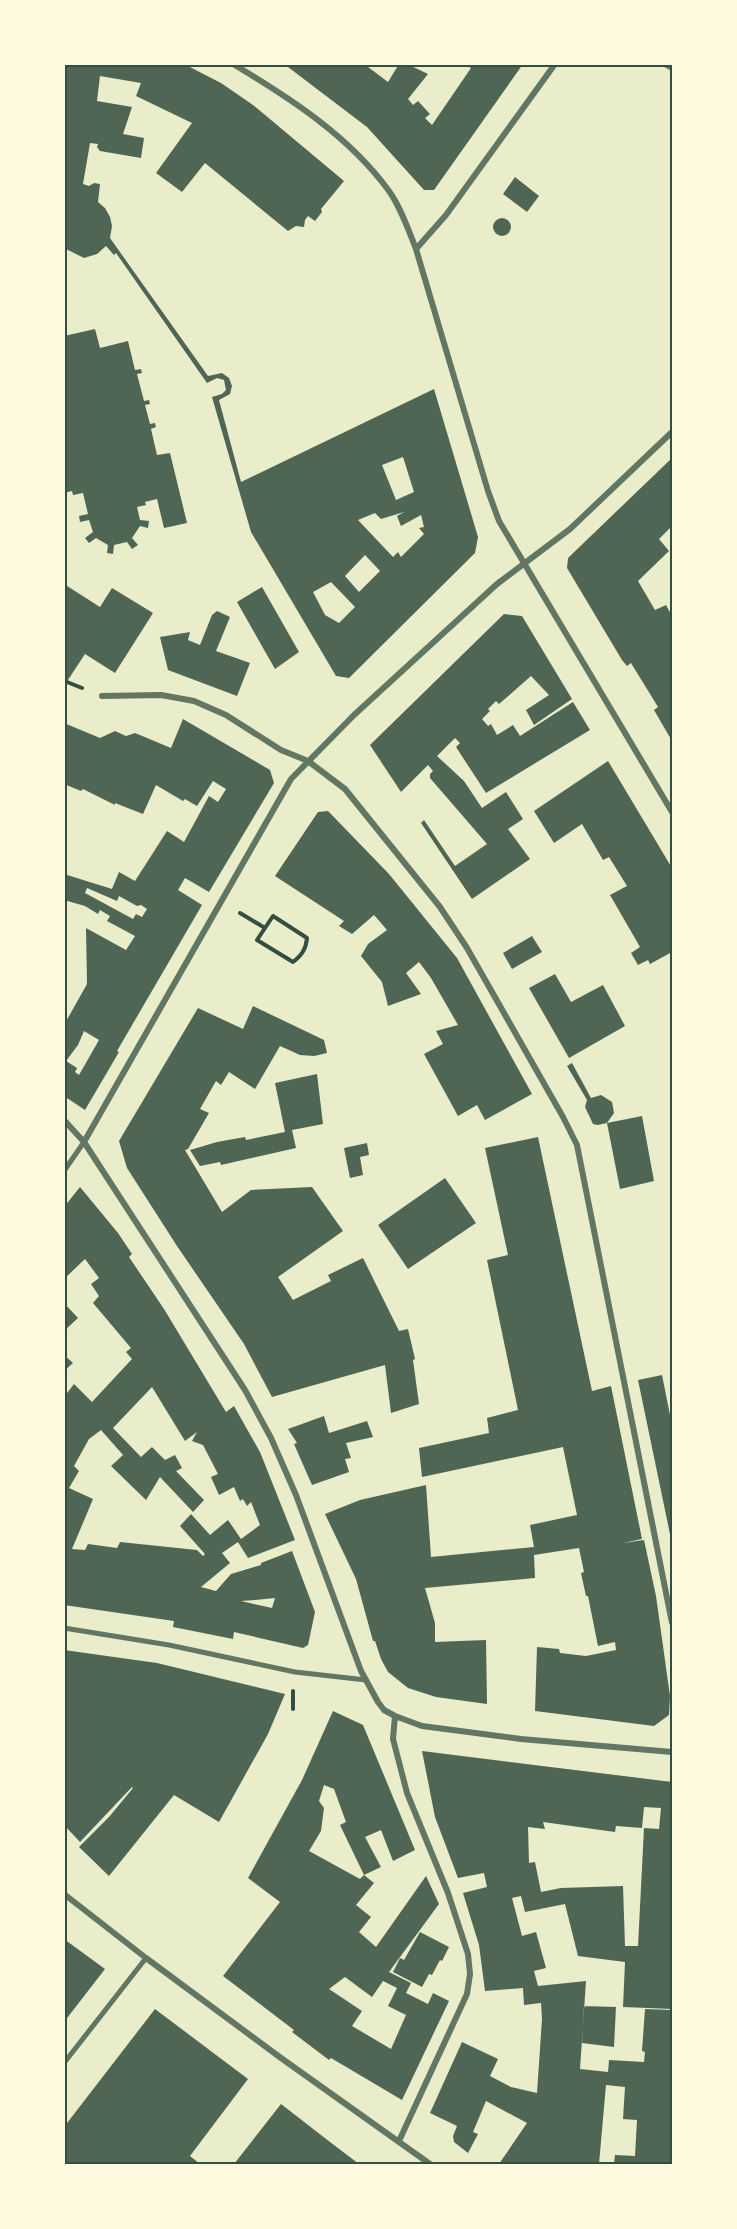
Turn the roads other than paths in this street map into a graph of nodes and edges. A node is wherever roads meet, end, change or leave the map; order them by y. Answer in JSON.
{"nodes":[{"id":1,"x":233,"y":64,"type":"edge"},
{"id":2,"x":555,"y":64,"type":"edge"},
{"id":3,"x":665,"y":64,"type":"edge"},
{"id":4,"x":672,"y":68,"type":"edge"},
{"id":5,"x":416,"y":249,"type":"junction"},
{"id":6,"x":672,"y":432,"type":"edge"},
{"id":7,"x":524,"y":562,"type":"junction"},
{"id":8,"x":102,"y":696,"type":"dead end"},
{"id":9,"x":308,"y":761,"type":"junction"},
{"id":10,"x":672,"y":812,"type":"edge"},
{"id":11,"x":64,"y":1120,"type":"edge"},
{"id":12,"x":84,"y":1142,"type":"junction"},
{"id":13,"x":64,"y":1171,"type":"edge"},
{"id":14,"x":672,"y":1623,"type":"edge"},
{"id":15,"x":64,"y":1628,"type":"edge"},
{"id":16,"x":366,"y":1680,"type":"junction"},
{"id":17,"x":395,"y":1716,"type":"junction"},
{"id":18,"x":672,"y":1752,"type":"edge"},
{"id":19,"x":64,"y":1894,"type":"edge"},
{"id":20,"x":146,"y":1958,"type":"junction"},
{"id":21,"x":64,"y":2063,"type":"edge"},
{"id":22,"x":399,"y":2141,"type":"junction"},
{"id":23,"x":430,"y":2164,"type":"edge"}],
"edges":[{"from":1,"to":5,"type":"street"},
{"from":2,"to":5,"type":"street"},
{"from":3,"to":4,"type":"street"},
{"from":5,"to":7,"type":"street"},
{"from":6,"to":7,"type":"street"},
{"from":7,"to":9,"type":"street"},
{"from":7,"to":10,"type":"street"},
{"from":8,"to":9,"type":"street"},
{"from":9,"to":12,"type":"street"},
{"from":9,"to":14,"type":"street"},
{"from":11,"to":12,"type":"street"},
{"from":12,"to":13,"type":"street"},
{"from":12,"to":16,"type":"street"},
{"from":15,"to":16,"type":"street"},
{"from":16,"to":17,"type":"street"},
{"from":17,"to":18,"type":"street"},
{"from":17,"to":22,"type":"street"},
{"from":19,"to":20,"type":"street"},
{"from":20,"to":21,"type":"street"},
{"from":20,"to":22,"type":"street"},
{"from":22,"to":23,"type":"street"}]}
